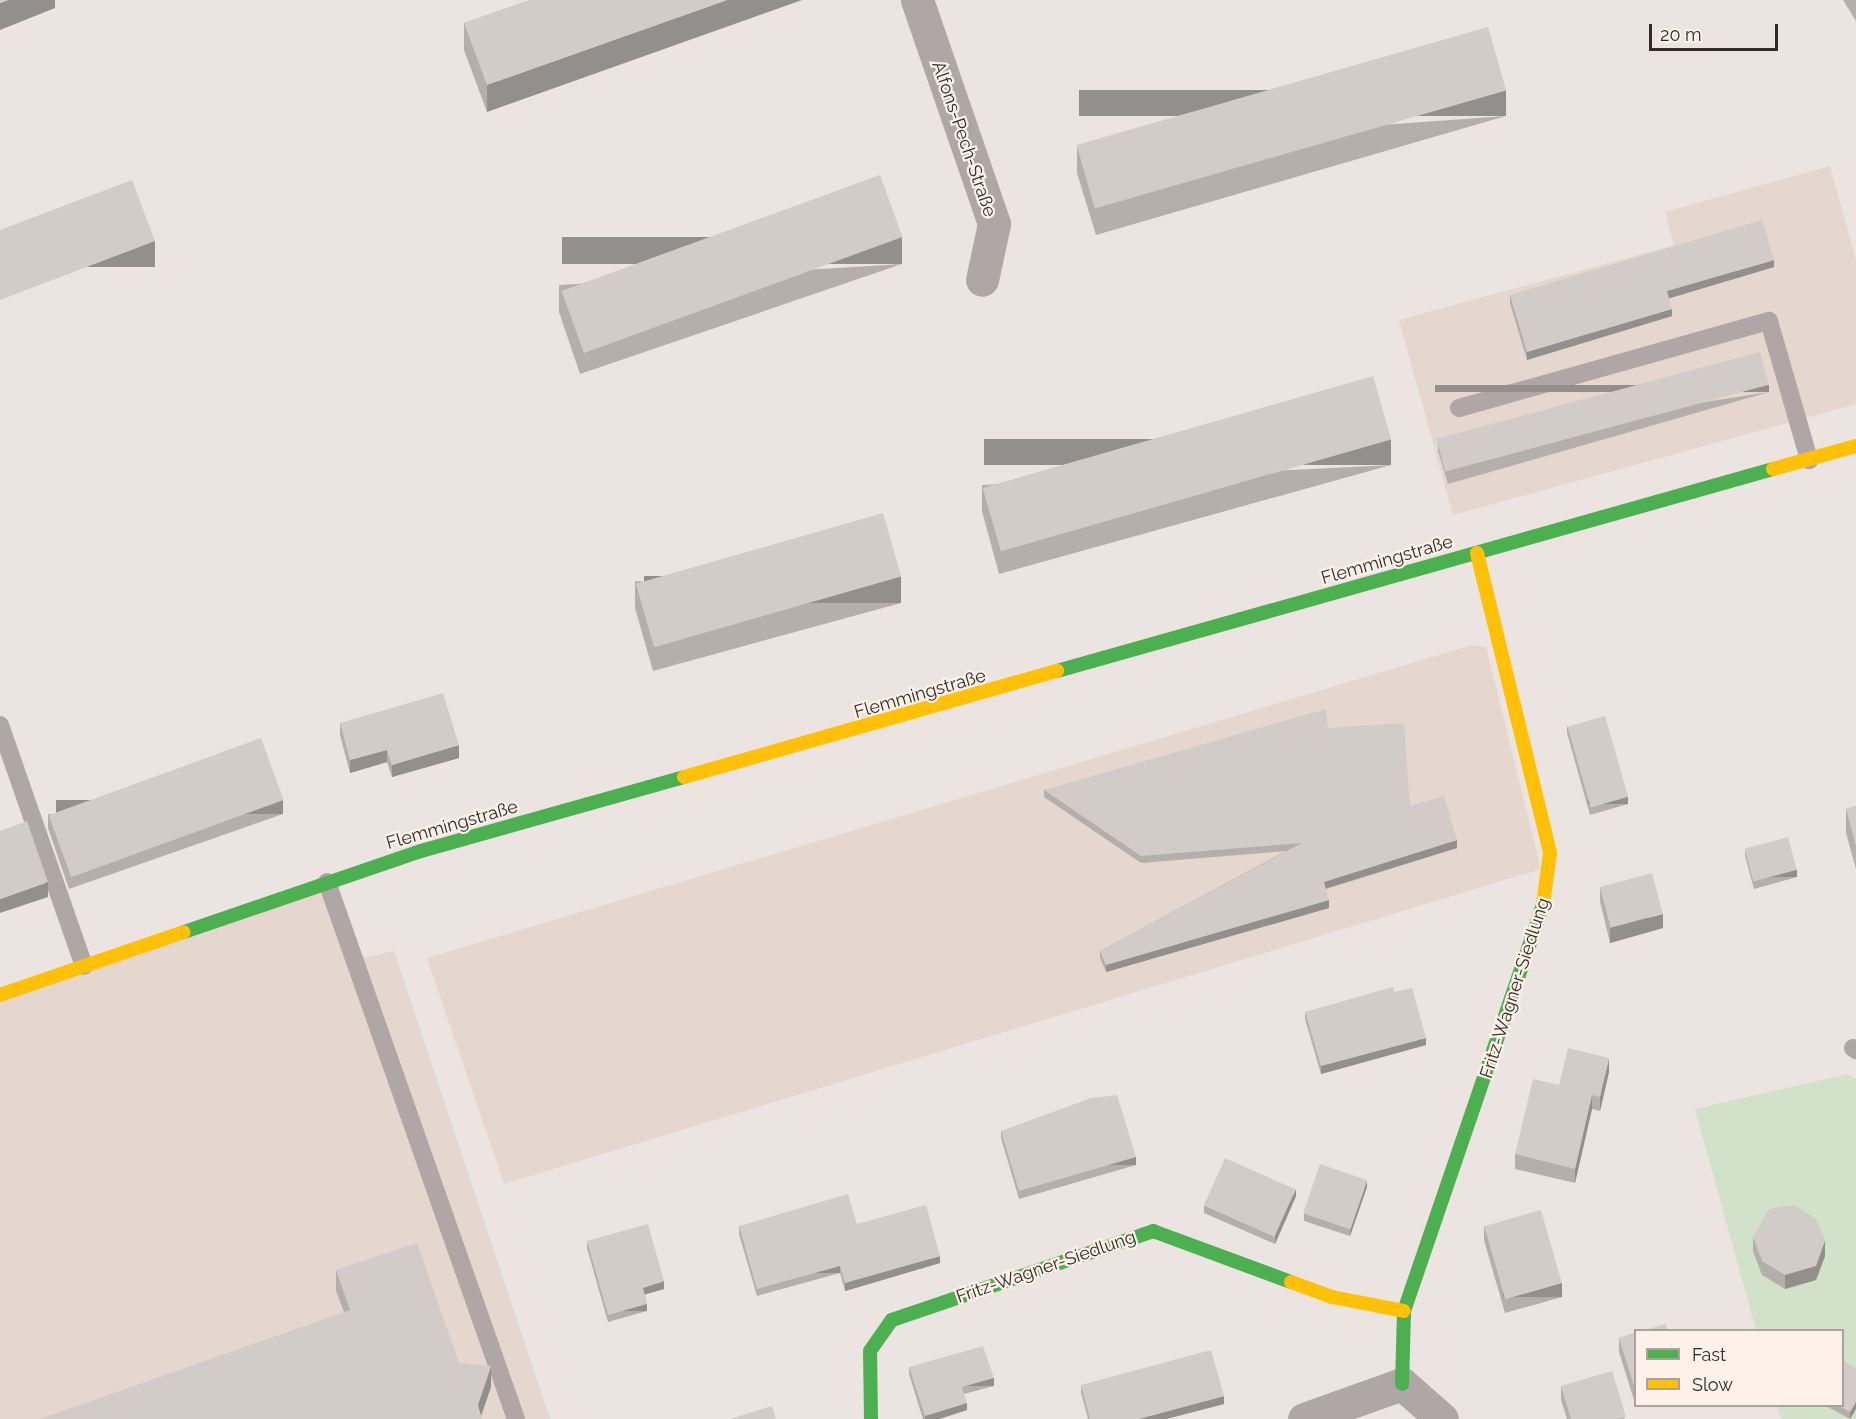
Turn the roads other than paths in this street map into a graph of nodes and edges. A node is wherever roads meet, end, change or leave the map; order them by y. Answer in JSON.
{"nodes":[{"id":1,"x":917,"y":0,"type":"edge"},
{"id":2,"x":981,"y":280,"type":"dead end"},
{"id":3,"x":1459,"y":408,"type":"dead end"},
{"id":4,"x":1856,"y":446,"type":"edge"},
{"id":5,"x":1809,"y":460,"type":"junction"},
{"id":6,"x":1477,"y":553,"type":"junction"},
{"id":7,"x":0,"y":725,"type":"edge"},
{"id":8,"x":327,"y":882,"type":"junction"},
{"id":9,"x":84,"y":966,"type":"junction"},
{"id":10,"x":0,"y":995,"type":"edge"},
{"id":11,"x":1404,"y":1311,"type":"junction"},
{"id":12,"x":1402,"y":1384,"type":"junction"},
{"id":13,"x":516,"y":1419,"type":"edge"},
{"id":14,"x":871,"y":1419,"type":"edge"},
{"id":15,"x":1304,"y":1419,"type":"edge"},
{"id":16,"x":1442,"y":1419,"type":"edge"}],
"edges":[{"from":1,"to":2,"type":"street","name":"Alfons-Pech-Straße"},
{"from":3,"to":5,"type":"lane"},
{"from":4,"to":5,"type":"street","name":"Flemmingstraße"},
{"from":5,"to":6,"type":"street","name":"Flemmingstraße"},
{"from":6,"to":8,"type":"street","name":"Flemmingstraße"},
{"from":6,"to":11,"type":"street","name":"Fritz-Wagner-Siedlung"},
{"from":7,"to":9,"type":"lane"},
{"from":8,"to":9,"type":"street","name":"Flemmingstraße"},
{"from":8,"to":13,"type":"lane"},
{"from":9,"to":10,"type":"street","name":"Flemmingstraße"},
{"from":11,"to":12,"type":"street","name":"Fritz-Wagner-Siedlung"},
{"from":11,"to":14,"type":"street","name":"Fritz-Wagner-Siedlung"},
{"from":12,"to":15,"type":"street"},
{"from":12,"to":16,"type":"street"}]}
